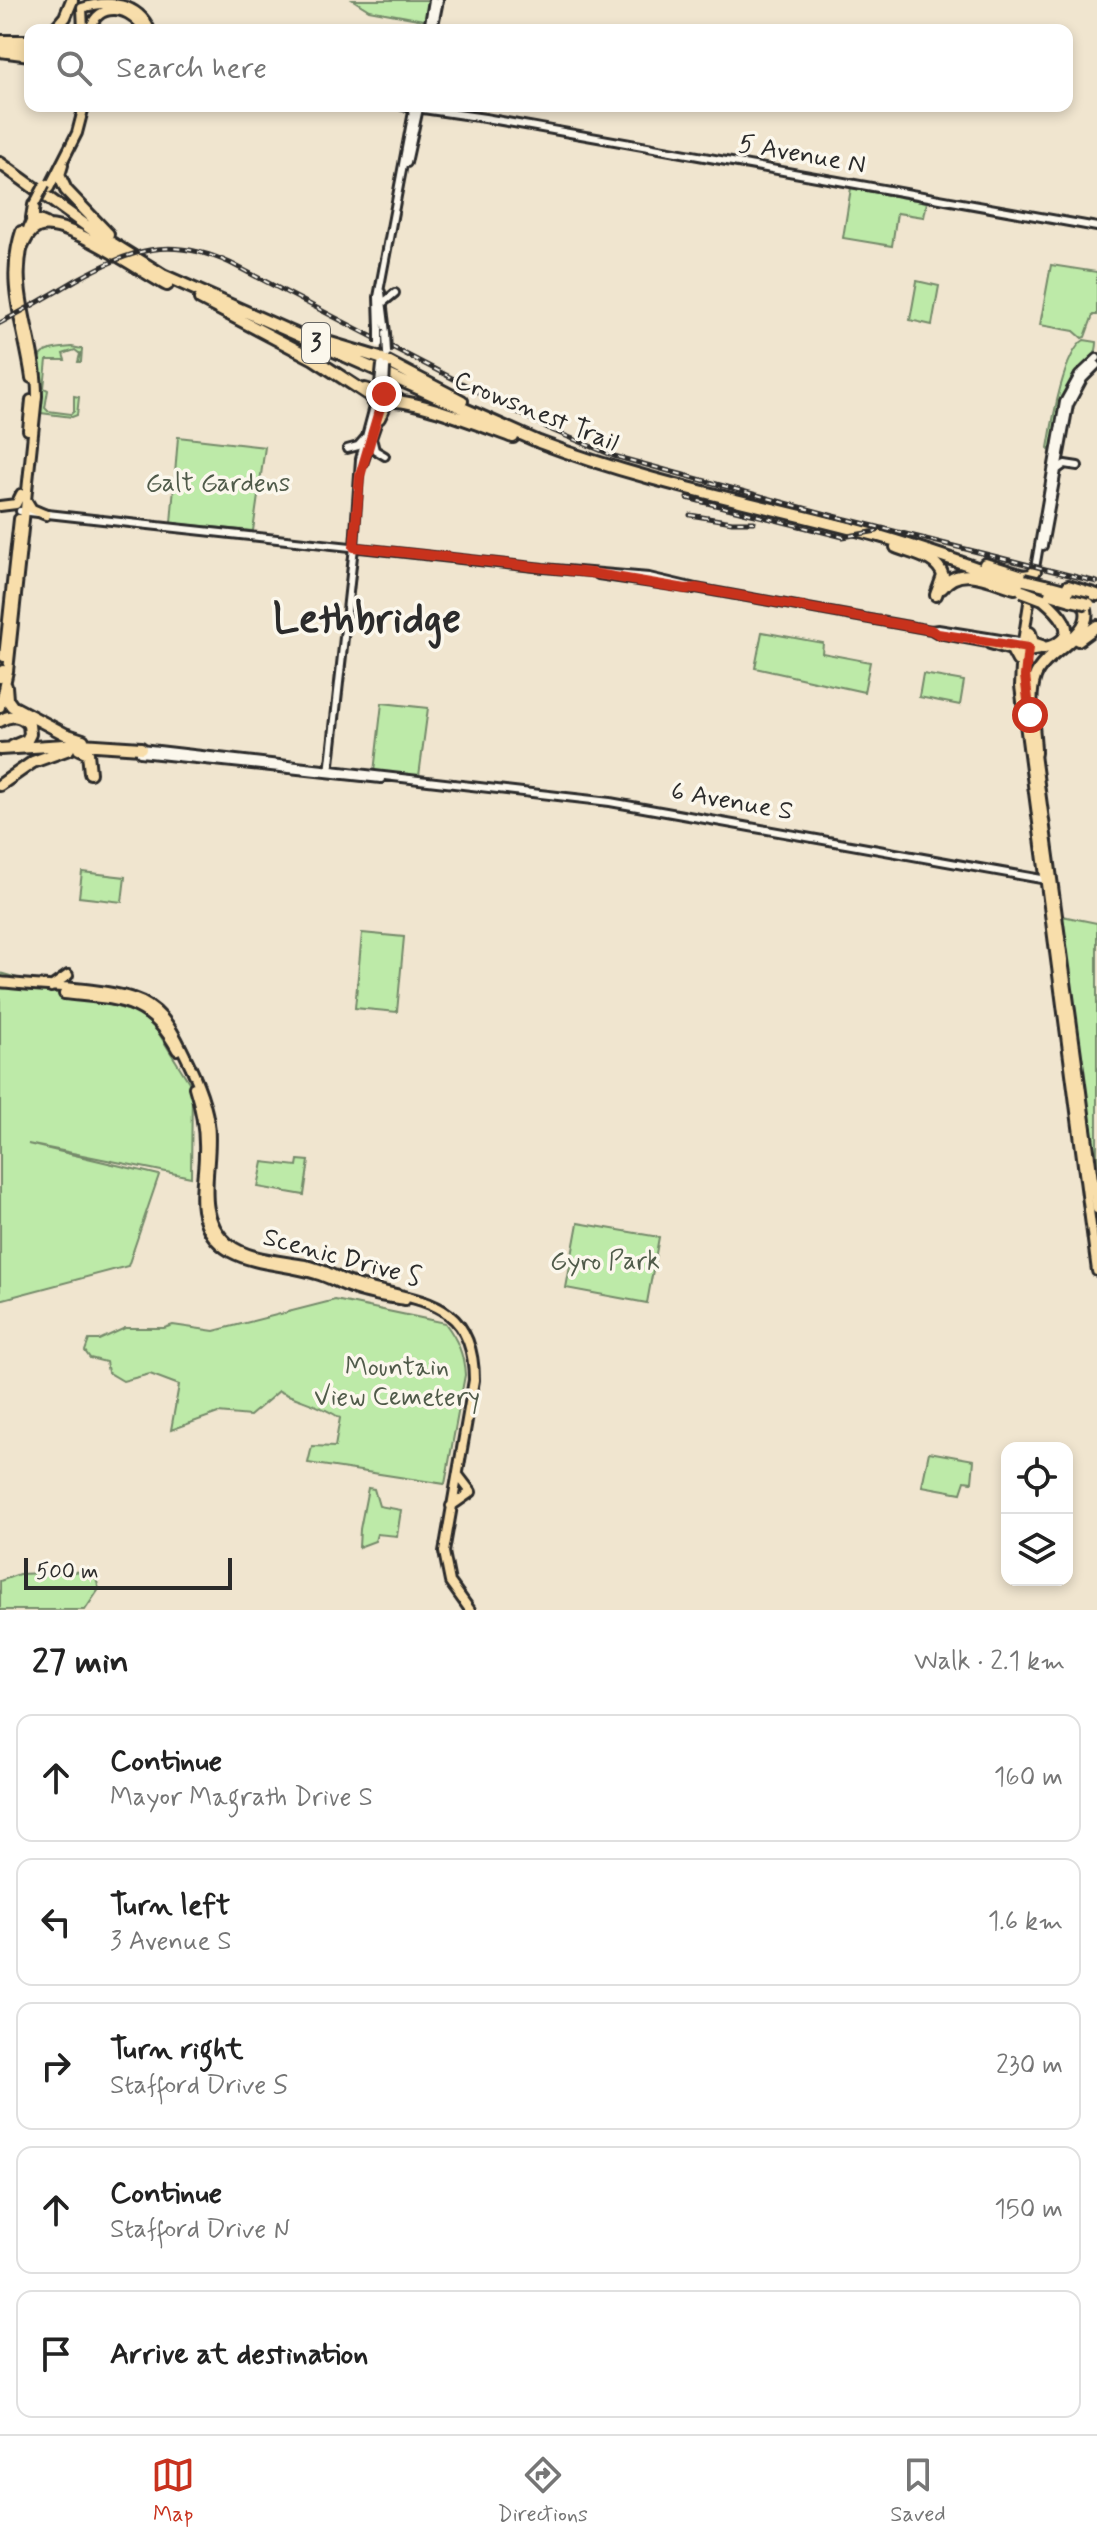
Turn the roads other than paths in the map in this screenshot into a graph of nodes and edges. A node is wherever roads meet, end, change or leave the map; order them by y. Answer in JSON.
{"nodes":[{"id":1,"x":72,"y":0,"type":"edge"},
{"id":2,"x":436,"y":0,"type":"edge"},
{"id":3,"x":86,"y":3,"type":"edge"},
{"id":4,"x":59,"y":24,"type":"edge"},
{"id":5,"x":87,"y":24,"type":"edge"},
{"id":6,"x":91,"y":24,"type":"edge"},
{"id":7,"x":143,"y":24,"type":"edge"},
{"id":8,"x":145,"y":24,"type":"edge"},
{"id":9,"x":432,"y":24,"type":"edge"},
{"id":10,"x":24,"y":42,"type":"edge"},
{"id":11,"x":0,"y":46,"type":"edge"},
{"id":12,"x":24,"y":52,"type":"edge"},
{"id":13,"x":80,"y":112,"type":"edge"},
{"id":14,"x":82,"y":112,"type":"edge"},
{"id":15,"x":407,"y":112,"type":"edge"},
{"id":16,"x":415,"y":112,"type":"edge"},
{"id":17,"x":425,"y":112,"type":"edge"},
{"id":18,"x":446,"y":112,"type":"edge"},
{"id":19,"x":414,"y":123,"type":"junction"},
{"id":20,"x":0,"y":163,"type":"edge"},
{"id":21,"x":62,"y":165,"type":"junction"},
{"id":22,"x":0,"y":170,"type":"edge"},
{"id":23,"x":49,"y":184,"type":"junction"},
{"id":24,"x":66,"y":190,"type":"junction"},
{"id":25,"x":36,"y":206,"type":"junction"},
{"id":26,"x":32,"y":218,"type":"junction"},
{"id":27,"x":56,"y":226,"type":"junction"},
{"id":28,"x":1097,"y":229,"type":"edge"},
{"id":29,"x":22,"y":247,"type":"junction"},
{"id":30,"x":175,"y":281,"type":"junction"},
{"id":31,"x":381,"y":292,"type":"junction"},
{"id":32,"x":395,"y":293,"type":"dead end"},
{"id":33,"x":190,"y":294,"type":"junction"},
{"id":34,"x":222,"y":302,"type":"junction"},
{"id":35,"x":383,"y":306,"type":"junction"},
{"id":36,"x":382,"y":331,"type":"junction"},
{"id":37,"x":382,"y":356,"type":"junction"},
{"id":38,"x":1097,"y":358,"type":"edge"},
{"id":39,"x":1097,"y":365,"type":"edge"},
{"id":40,"x":356,"y":385,"type":"junction"},
{"id":41,"x":381,"y":389,"type":"junction"},
{"id":42,"x":408,"y":403,"type":"junction"},
{"id":43,"x":375,"y":404,"type":"junction"},
{"id":44,"x":379,"y":418,"type":"junction"},
{"id":45,"x":516,"y":432,"type":"junction"},
{"id":46,"x":370,"y":435,"type":"junction"},
{"id":47,"x":524,"y":442,"type":"junction"},
{"id":48,"x":347,"y":449,"type":"dead end"},
{"id":49,"x":385,"y":456,"type":"dead end"},
{"id":50,"x":1078,"y":466,"type":"dead end"},
{"id":51,"x":1056,"y":472,"type":"junction"},
{"id":52,"x":654,"y":481,"type":"junction"},
{"id":53,"x":671,"y":483,"type":"junction"},
{"id":54,"x":24,"y":495,"type":"junction"},
{"id":55,"x":0,"y":507,"type":"edge"},
{"id":56,"x":22,"y":512,"type":"junction"},
{"id":57,"x":46,"y":515,"type":"junction"},
{"id":58,"x":21,"y":526,"type":"junction"},
{"id":59,"x":880,"y":539,"type":"junction"},
{"id":60,"x":354,"y":547,"type":"junction"},
{"id":61,"x":1032,"y":585,"type":"junction"},
{"id":62,"x":1095,"y":605,"type":"edge"},
{"id":63,"x":1097,"y":626,"type":"edge"},
{"id":64,"x":931,"y":630,"type":"junction"},
{"id":65,"x":990,"y":644,"type":"junction"},
{"id":66,"x":1026,"y":646,"type":"junction"},
{"id":67,"x":1048,"y":647,"type":"junction"},
{"id":68,"x":1038,"y":670,"type":"junction"},
{"id":69,"x":2,"y":680,"type":"edge"},
{"id":70,"x":1020,"y":686,"type":"junction"},
{"id":71,"x":0,"y":708,"type":"edge"},
{"id":72,"x":26,"y":713,"type":"junction"},
{"id":73,"x":0,"y":721,"type":"edge"},
{"id":74,"x":99,"y":747,"type":"junction"},
{"id":75,"x":74,"y":749,"type":"junction"},
{"id":76,"x":0,"y":750,"type":"edge"},
{"id":77,"x":140,"y":751,"type":"joint"},
{"id":78,"x":1035,"y":753,"type":"junction"},
{"id":79,"x":330,"y":771,"type":"junction"},
{"id":80,"x":0,"y":785,"type":"edge"},
{"id":81,"x":1050,"y":881,"type":"junction"},
{"id":82,"x":68,"y":975,"type":"dead end"},
{"id":83,"x":0,"y":985,"type":"edge"},
{"id":84,"x":51,"y":987,"type":"junction"},
{"id":85,"x":1088,"y":1201,"type":"junction"},
{"id":86,"x":1097,"y":1209,"type":"edge"},
{"id":87,"x":1097,"y":1245,"type":"edge"},
{"id":88,"x":1096,"y":1258,"type":"edge"},
{"id":89,"x":1097,"y":1271,"type":"edge"},
{"id":90,"x":457,"y":1472,"type":"junction"},
{"id":91,"x":451,"y":1506,"type":"junction"},
{"id":92,"x":463,"y":1610,"type":"edge"},
{"id":93,"x":470,"y":1610,"type":"edge"}],
"edges":[{"from":1,"to":4,"type":"highway"},
{"from":2,"to":9,"type":"main road"},
{"from":3,"to":5,"type":"main road"},
{"from":3,"to":8,"type":"main road"},
{"from":6,"to":7,"type":"main road"},
{"from":10,"to":11,"type":"highway"},
{"from":11,"to":12,"type":"main road"},
{"from":13,"to":23,"type":"main road"},
{"from":14,"to":21,"type":"main road"},
{"from":15,"to":19,"type":"main road"},
{"from":16,"to":19,"type":"main road"},
{"from":17,"to":19,"type":"main road"},
{"from":18,"to":28,"type":"main road","name":"5 Avenue N"},
{"from":19,"to":31,"type":"main road"},
{"from":20,"to":30,"type":"highway","name":"Crowsnest Trail","number":"3"},
{"from":21,"to":23,"type":"main road"},
{"from":21,"to":24,"type":"highway"},
{"from":22,"to":33,"type":"highway","name":"Crowsnest Trail","number":"3"},
{"from":23,"to":24,"type":"highway"},
{"from":23,"to":25,"type":"main road","bridge":true},
{"from":24,"to":30,"type":"highway"},
{"from":25,"to":26,"type":"highway"},
{"from":25,"to":54,"type":"main road"},
{"from":26,"to":27,"type":"highway"},
{"from":26,"to":29,"type":"main road"},
{"from":27,"to":29,"type":"highway"},
{"from":27,"to":33,"type":"highway"},
{"from":29,"to":54,"type":"main road"},
{"from":30,"to":34,"type":"highway","name":"Crowsnest Trail","number":"3"},
{"from":31,"to":35,"type":"main road"},
{"from":31,"to":36,"type":"main road"},
{"from":32,"to":35,"type":"main road"},
{"from":33,"to":40,"type":"highway"},
{"from":33,"to":47,"type":"highway","name":"Crowsnest Trail","number":"3"},
{"from":34,"to":37,"type":"highway"},
{"from":34,"to":45,"type":"highway","name":"Crowsnest Trail","number":"3"},
{"from":35,"to":36,"type":"main road"},
{"from":36,"to":37,"type":"main road","bridge":true},
{"from":36,"to":37,"type":"main road","bridge":true},
{"from":37,"to":41,"type":"main road","bridge":true},
{"from":37,"to":45,"type":"highway"},
{"from":38,"to":61,"type":"main road"},
{"from":39,"to":51,"type":"main road"},
{"from":40,"to":41,"type":"highway"},
{"from":40,"to":43,"type":"highway"},
{"from":41,"to":42,"type":"highway"},
{"from":41,"to":43,"type":"main road"},
{"from":41,"to":44,"type":"main road"},
{"from":42,"to":44,"type":"highway"},
{"from":42,"to":47,"type":"highway"},
{"from":43,"to":46,"type":"main road"},
{"from":44,"to":46,"type":"main road"},
{"from":45,"to":52,"type":"highway","name":"Crowsnest Trail","number":"3"},
{"from":46,"to":48,"type":"main road"},
{"from":46,"to":49,"type":"main road"},
{"from":46,"to":60,"type":"main road"},
{"from":47,"to":52,"type":"highway","name":"Crowsnest Trail","number":"3"},
{"from":50,"to":51,"type":"main road"},
{"from":51,"to":61,"type":"main road"},
{"from":52,"to":53,"type":"highway","name":"Crowsnest Trail","number":"3"},
{"from":53,"to":59,"type":"highway","name":"Crowsnest Trail","number":"3"},
{"from":53,"to":59,"type":"highway","name":"Crowsnest Trail","number":"3"},
{"from":54,"to":55,"type":"main road"},
{"from":54,"to":56,"type":"main road"},
{"from":54,"to":57,"type":"main road"},
{"from":55,"to":58,"type":"main road"},
{"from":56,"to":57,"type":"main road"},
{"from":56,"to":58,"type":"main road"},
{"from":57,"to":58,"type":"main road"},
{"from":57,"to":60,"type":"main road"},
{"from":58,"to":69,"type":"main road"},
{"from":58,"to":69,"type":"main road"},
{"from":59,"to":61,"type":"highway","name":"Crowsnest Trail","number":"3"},
{"from":59,"to":61,"type":"highway","name":"Crowsnest Trail","number":"3"},
{"from":59,"to":61,"type":"highway"},
{"from":59,"to":61,"type":"highway"},
{"from":60,"to":64,"type":"main road"},
{"from":60,"to":79,"type":"main road"},
{"from":61,"to":62,"type":"highway"},
{"from":61,"to":62,"type":"highway","name":"Crowsnest Trail","number":"3","bridge":true},
{"from":61,"to":66,"type":"main road"},
{"from":61,"to":67,"type":"highway"},
{"from":61,"to":68,"type":"highway"},
{"from":63,"to":68,"type":"highway"},
{"from":64,"to":65,"type":"main road"},
{"from":64,"to":66,"type":"main road"},
{"from":65,"to":66,"type":"main road"},
{"from":65,"to":70,"type":"main road"},
{"from":66,"to":67,"type":"highway"},
{"from":66,"to":67,"type":"highway"},
{"from":66,"to":70,"type":"main road"},
{"from":66,"to":78,"type":"main road"},
{"from":68,"to":78,"type":"highway"},
{"from":69,"to":71,"type":"main road"},
{"from":69,"to":72,"type":"highway"},
{"from":70,"to":81,"type":"main road"},
{"from":71,"to":72,"type":"highway"},
{"from":72,"to":74,"type":"highway"},
{"from":73,"to":76,"type":"highway"},
{"from":74,"to":75,"type":"highway","name":"6 Avenue S"},
{"from":74,"to":75,"type":"highway"},
{"from":74,"to":76,"type":"highway"},
{"from":74,"to":77,"type":"highway","name":"6 Avenue S"},
{"from":75,"to":76,"type":"highway"},
{"from":75,"to":80,"type":"highway"},
{"from":77,"to":79,"type":"main road","name":"6 Avenue S"},
{"from":78,"to":81,"type":"main road"},
{"from":79,"to":81,"type":"main road","name":"6 Avenue S"},
{"from":81,"to":85,"type":"main road"},
{"from":81,"to":86,"type":"main road"},
{"from":82,"to":84,"type":"main road"},
{"from":83,"to":84,"type":"main road","name":"Scenic Drive S"},
{"from":83,"to":92,"type":"main road","name":"Scenic Drive S"},
{"from":84,"to":90,"type":"main road","name":"Scenic Drive S"},
{"from":85,"to":87,"type":"main road"},
{"from":85,"to":88,"type":"main road"},
{"from":88,"to":89,"type":"main road"},
{"from":90,"to":91,"type":"main road","name":"Scenic Drive S"},
{"from":90,"to":91,"type":"main road"},
{"from":91,"to":93,"type":"main road","name":"Scenic Drive S"}]}
